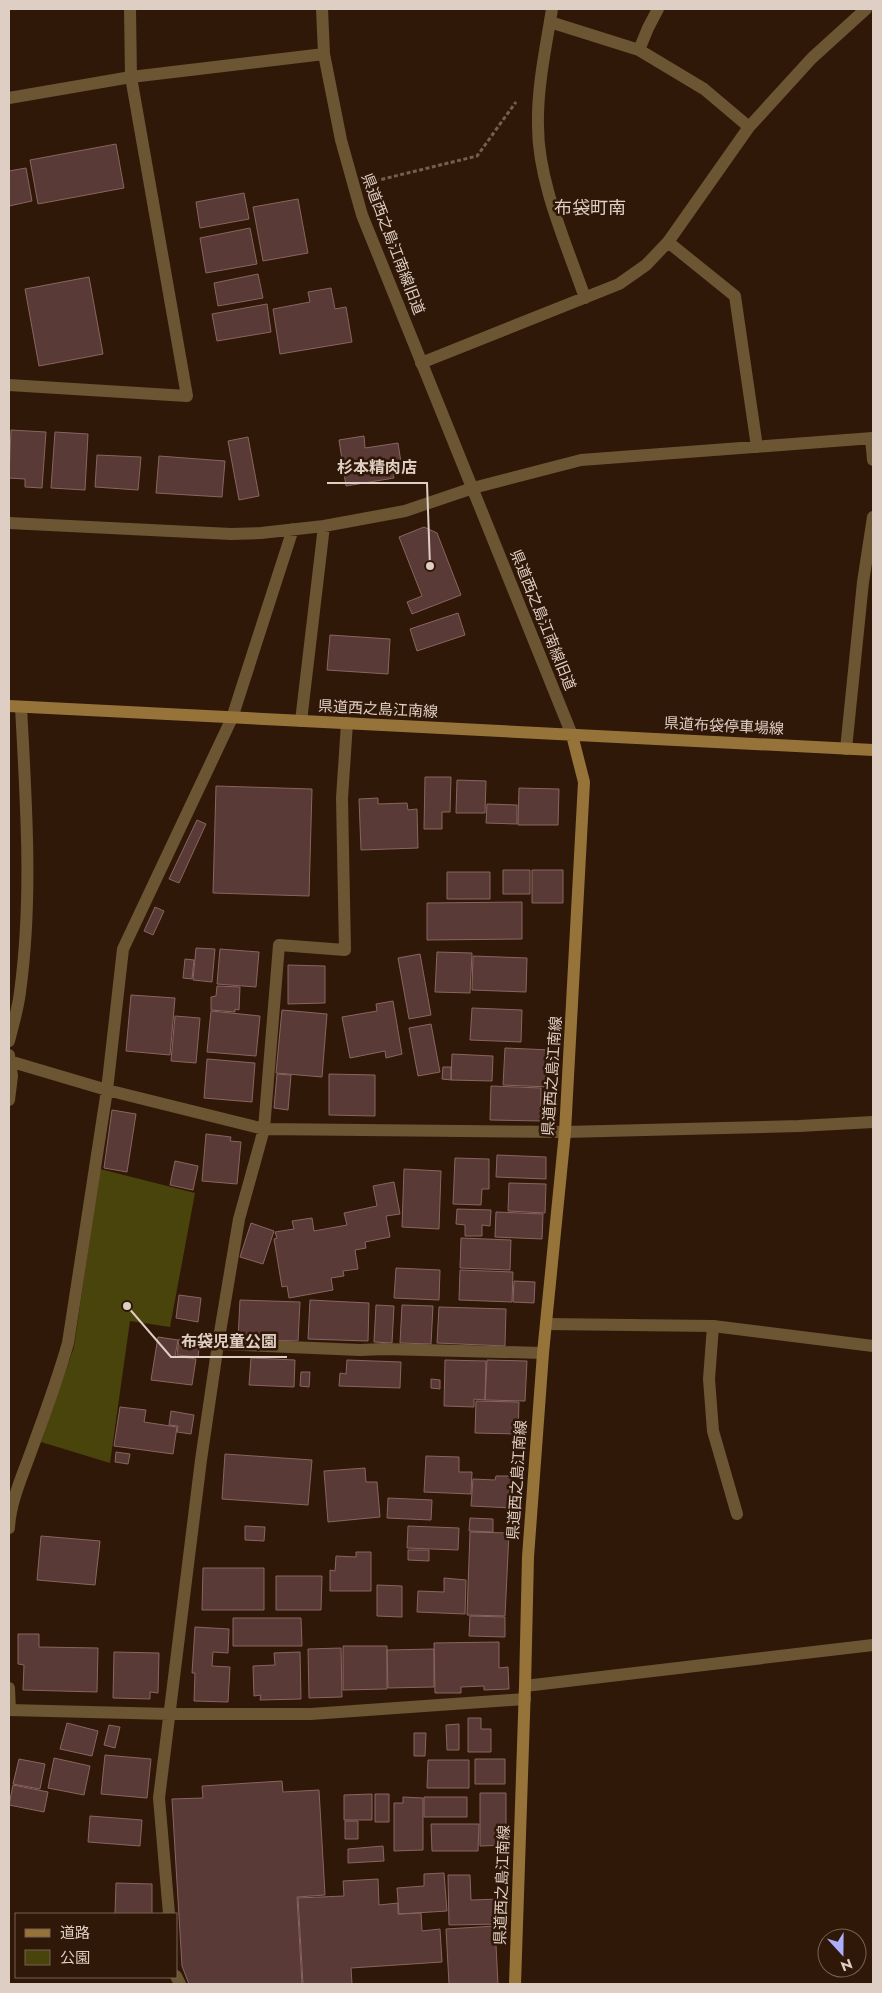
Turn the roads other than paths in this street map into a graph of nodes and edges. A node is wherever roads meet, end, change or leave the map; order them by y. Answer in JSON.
{"nodes":[{"id":1,"x":130,"y":9,"type":"edge"},
{"id":2,"x":322,"y":9,"type":"edge"},
{"id":3,"x":552,"y":9,"type":"edge"},
{"id":4,"x":658,"y":9,"type":"edge"},
{"id":5,"x":866,"y":9,"type":"edge"},
{"id":6,"x":550,"y":22,"type":"junction"},
{"id":7,"x":639,"y":50,"type":"junction"},
{"id":8,"x":324,"y":54,"type":"junction"},
{"id":9,"x":131,"y":77,"type":"junction"},
{"id":10,"x":9,"y":98,"type":"edge"},
{"id":11,"x":750,"y":127,"type":"junction"},
{"id":12,"x":668,"y":242,"type":"junction"},
{"id":13,"x":585,"y":298,"type":"junction"},
{"id":14,"x":421,"y":363,"type":"junction"},
{"id":15,"x":9,"y":386,"type":"edge"},
{"id":16,"x":872,"y":438,"type":"edge"},
{"id":17,"x":757,"y":447,"type":"junction"},
{"id":18,"x":873,"y":460,"type":"edge"},
{"id":19,"x":473,"y":488,"type":"junction"},
{"id":20,"x":873,"y":517,"type":"edge"},
{"id":21,"x":9,"y":523,"type":"edge"},
{"id":22,"x":324,"y":526,"type":"junction"},
{"id":23,"x":292,"y":529,"type":"junction"},
{"id":24,"x":15,"y":707,"type":"edge"},
{"id":25,"x":232,"y":718,"type":"junction"},
{"id":26,"x":301,"y":721,"type":"junction"},
{"id":27,"x":347,"y":723,"type":"junction"},
{"id":28,"x":572,"y":735,"type":"junction"},
{"id":29,"x":846,"y":749,"type":"junction"},
{"id":30,"x":873,"y":750,"type":"edge"},
{"id":31,"x":9,"y":1041,"type":"edge"},
{"id":32,"x":9,"y":1058,"type":"edge"},
{"id":33,"x":107,"y":1090,"type":"junction"},
{"id":34,"x":9,"y":1100,"type":"edge"},
{"id":35,"x":873,"y":1122,"type":"edge"},
{"id":36,"x":264,"y":1129,"type":"junction"},
{"id":37,"x":565,"y":1132,"type":"junction"},
{"id":38,"x":546,"y":1324,"type":"junction"},
{"id":39,"x":713,"y":1326,"type":"junction"},
{"id":40,"x":218,"y":1344,"type":"junction"},
{"id":41,"x":873,"y":1346,"type":"edge"},
{"id":42,"x":543,"y":1353,"type":"junction"},
{"id":43,"x":737,"y":1514,"type":"dead end"},
{"id":44,"x":9,"y":1528,"type":"edge"},
{"id":45,"x":873,"y":1645,"type":"edge"},
{"id":46,"x":9,"y":1688,"type":"edge"},
{"id":47,"x":525,"y":1692,"type":"junction"},
{"id":48,"x":9,"y":1712,"type":"edge"},
{"id":49,"x":170,"y":1714,"type":"junction"},
{"id":50,"x":168,"y":1913,"type":"edge"},
{"id":51,"x":515,"y":1984,"type":"edge"}],
"edges":[{"from":1,"to":9,"type":"street"},
{"from":2,"to":8,"type":"street","name":"県道西之島江南線旧道"},
{"from":3,"to":6,"type":"street"},
{"from":4,"to":7,"type":"street"},
{"from":5,"to":11,"type":"street"},
{"from":6,"to":7,"type":"street"},
{"from":6,"to":13,"type":"street"},
{"from":7,"to":11,"type":"street"},
{"from":8,"to":9,"type":"street"},
{"from":8,"to":14,"type":"street","name":"県道西之島江南線旧道"},
{"from":9,"to":10,"type":"street"},
{"from":9,"to":15,"type":"street"},
{"from":11,"to":12,"type":"street"},
{"from":12,"to":13,"type":"street"},
{"from":12,"to":17,"type":"street"},
{"from":13,"to":14,"type":"street"},
{"from":14,"to":19,"type":"street","name":"県道西之島江南線旧道"},
{"from":16,"to":17,"type":"street"},
{"from":16,"to":18,"type":"street"},
{"from":17,"to":19,"type":"street"},
{"from":19,"to":22,"type":"street"},
{"from":19,"to":28,"type":"street","name":"県道西之島江南線旧道"},
{"from":20,"to":29,"type":"street"},
{"from":21,"to":23,"type":"street"},
{"from":22,"to":23,"type":"street"},
{"from":22,"to":26,"type":"street"},
{"from":23,"to":25,"type":"street"},
{"from":24,"to":25,"type":"main road","name":"県道西之島江南線"},
{"from":24,"to":31,"type":"street"},
{"from":25,"to":26,"type":"main road","name":"県道西之島江南線"},
{"from":25,"to":33,"type":"street"},
{"from":26,"to":27,"type":"main road","name":"県道西之島江南線"},
{"from":27,"to":28,"type":"main road","name":"県道西之島江南線"},
{"from":27,"to":36,"type":"street"},
{"from":28,"to":29,"type":"main road","name":"県道布袋停車場線"},
{"from":28,"to":37,"type":"main road","name":"県道西之島江南線"},
{"from":29,"to":30,"type":"main road","name":"県道布袋停車場線"},
{"from":32,"to":33,"type":"street"},
{"from":32,"to":34,"type":"street"},
{"from":33,"to":36,"type":"street"},
{"from":33,"to":44,"type":"street"},
{"from":35,"to":37,"type":"street"},
{"from":36,"to":37,"type":"street"},
{"from":36,"to":40,"type":"street"},
{"from":37,"to":38,"type":"main road","name":"県道西之島江南線"},
{"from":38,"to":39,"type":"street"},
{"from":38,"to":42,"type":"main road","name":"県道西之島江南線"},
{"from":39,"to":41,"type":"street"},
{"from":39,"to":43,"type":"street"},
{"from":40,"to":42,"type":"street"},
{"from":40,"to":49,"type":"street"},
{"from":42,"to":47,"type":"main road","name":"県道西之島江南線"},
{"from":45,"to":47,"type":"street"},
{"from":46,"to":48,"type":"street"},
{"from":47,"to":49,"type":"street"},
{"from":47,"to":51,"type":"main road","name":"県道西之島江南線"},
{"from":48,"to":49,"type":"street"},
{"from":49,"to":50,"type":"street"}]}
